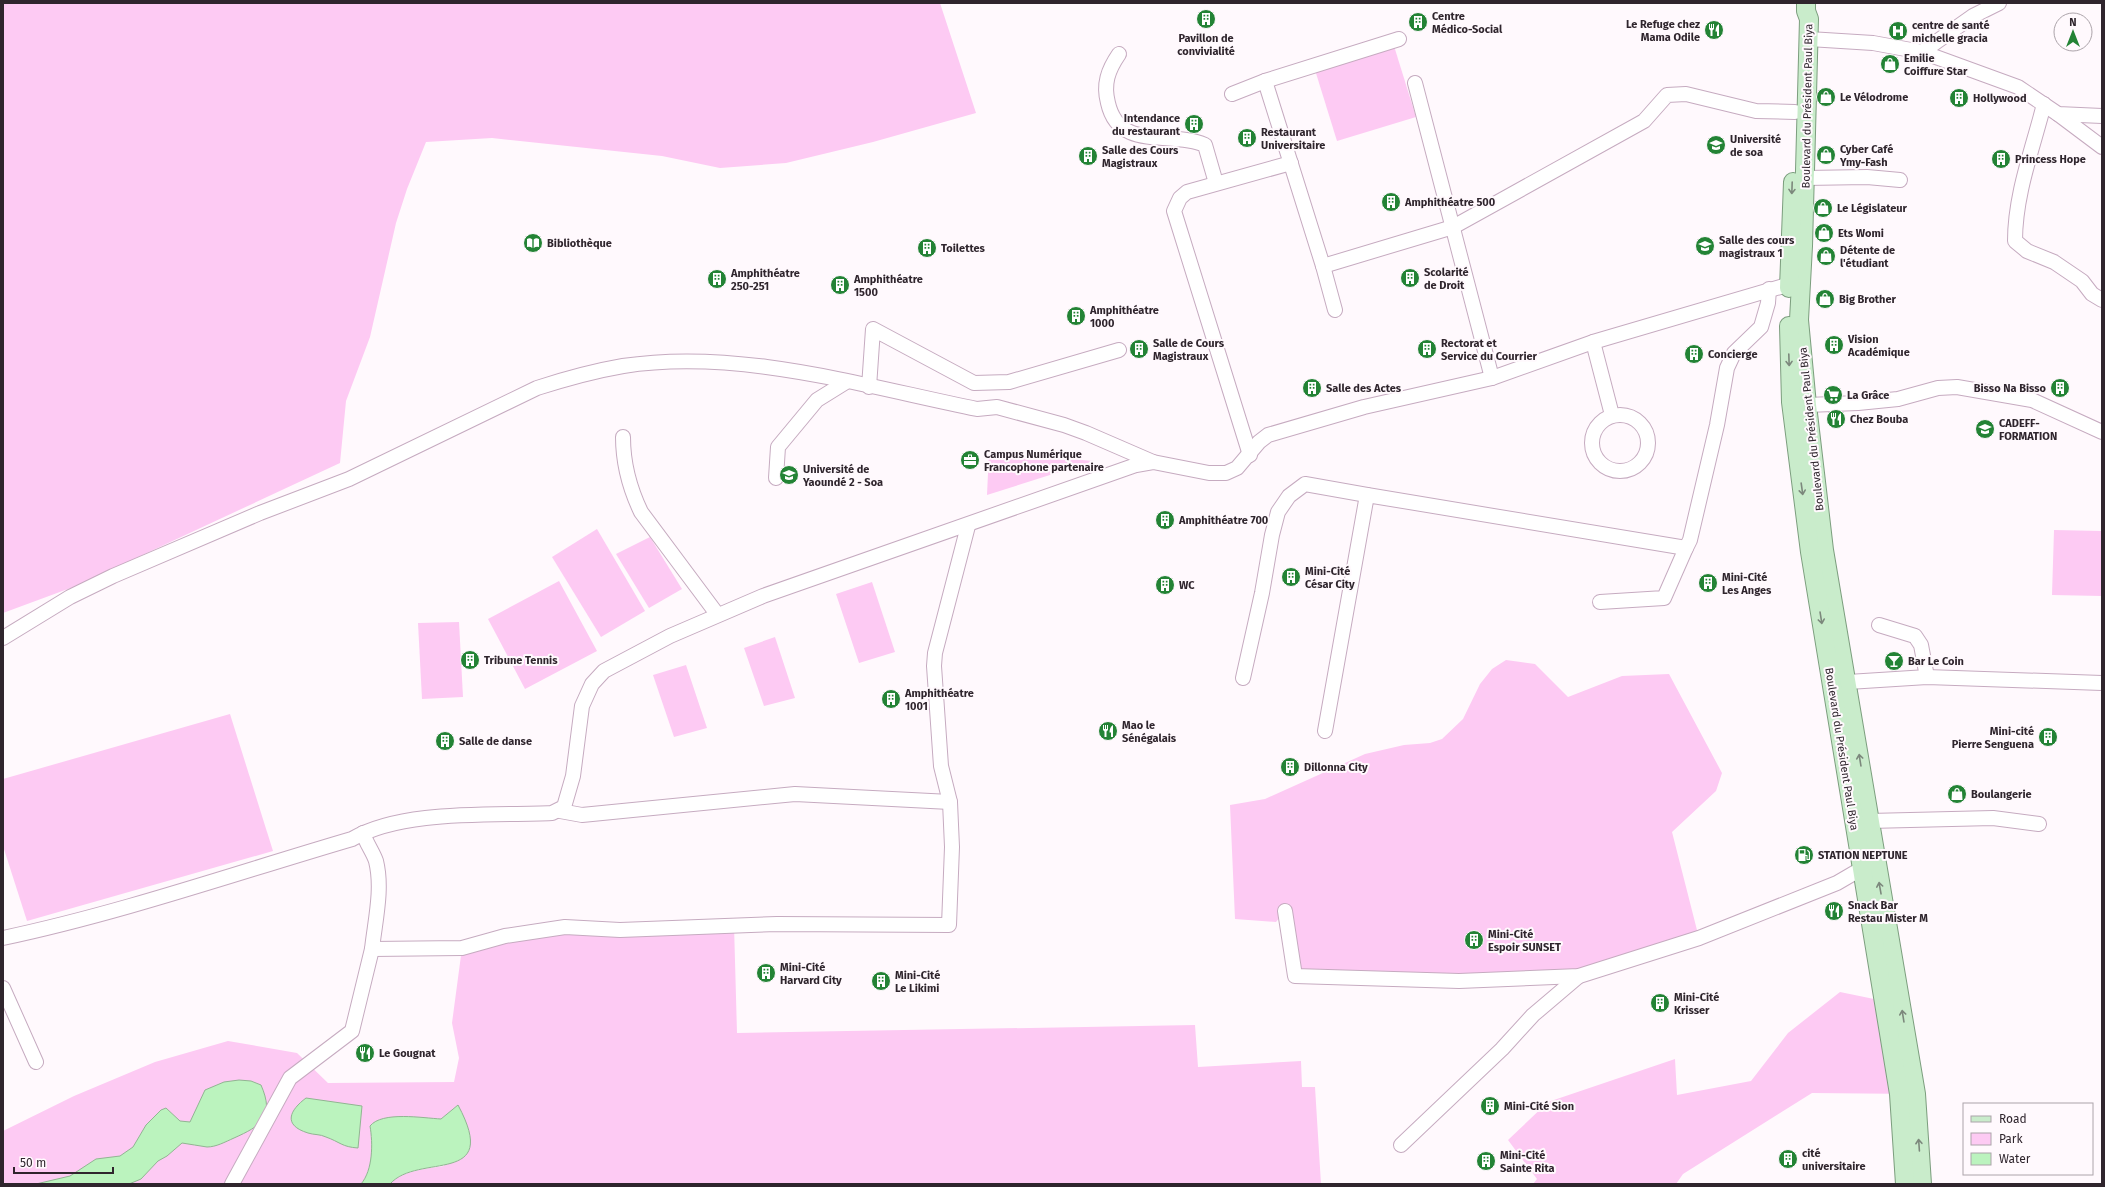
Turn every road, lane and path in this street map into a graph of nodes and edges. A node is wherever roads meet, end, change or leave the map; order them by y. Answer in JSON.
{"nodes":[{"id":1,"x":1999,"y":3,"type":"edge"},
{"id":2,"x":1806,"y":7,"type":"edge"},
{"id":3,"x":1973,"y":9,"type":"edge"},
{"id":4,"x":1400,"y":38,"type":"dead end"},
{"id":5,"x":1809,"y":39,"type":"junction"},
{"id":6,"x":1922,"y":52,"type":"junction"},
{"id":7,"x":1119,"y":54,"type":"dead end"},
{"id":8,"x":1265,"y":81,"type":"junction"},
{"id":9,"x":1415,"y":83,"type":"dead end"},
{"id":10,"x":1232,"y":94,"type":"dead end"},
{"id":11,"x":2044,"y":104,"type":"junction"},
{"id":12,"x":1795,"y":112,"type":"junction"},
{"id":13,"x":2058,"y":114,"type":"junction"},
{"id":14,"x":2102,"y":116,"type":"edge"},
{"id":15,"x":2102,"y":147,"type":"edge"},
{"id":16,"x":1291,"y":163,"type":"junction"},
{"id":17,"x":1805,"y":178,"type":"junction"},
{"id":18,"x":1900,"y":180,"type":"dead end"},
{"id":19,"x":1216,"y":183,"type":"junction"},
{"id":20,"x":1453,"y":227,"type":"junction"},
{"id":21,"x":1323,"y":266,"type":"junction"},
{"id":22,"x":1795,"y":283,"type":"junction"},
{"id":23,"x":1769,"y":289,"type":"junction"},
{"id":24,"x":2102,"y":300,"type":"edge"},
{"id":25,"x":1335,"y":310,"type":"dead end"},
{"id":26,"x":1593,"y":342,"type":"junction"},
{"id":27,"x":1119,"y":350,"type":"dead end"},
{"id":28,"x":1492,"y":378,"type":"junction"},
{"id":29,"x":846,"y":382,"type":"junction"},
{"id":30,"x":869,"y":387,"type":"junction"},
{"id":31,"x":1807,"y":405,"type":"junction"},
{"id":32,"x":1612,"y":415,"type":"junction"},
{"id":33,"x":2102,"y":432,"type":"edge"},
{"id":34,"x":624,"y":437,"type":"dead end"},
{"id":35,"x":1250,"y":455,"type":"junction"},
{"id":36,"x":1153,"y":462,"type":"junction"},
{"id":37,"x":776,"y":478,"type":"dead end"},
{"id":38,"x":1367,"y":495,"type":"junction"},
{"id":39,"x":968,"y":526,"type":"junction"},
{"id":40,"x":1686,"y":548,"type":"junction"},
{"id":41,"x":1600,"y":602,"type":"dead end"},
{"id":42,"x":717,"y":614,"type":"junction"},
{"id":43,"x":1879,"y":625,"type":"dead end"},
{"id":44,"x":3,"y":638,"type":"edge"},
{"id":45,"x":1243,"y":678,"type":"dead end"},
{"id":46,"x":1927,"y":678,"type":"junction"},
{"id":47,"x":1848,"y":682,"type":"junction"},
{"id":48,"x":2102,"y":683,"type":"edge"},
{"id":49,"x":1325,"y":731,"type":"dead end"},
{"id":50,"x":950,"y":802,"type":"junction"},
{"id":51,"x":560,"y":811,"type":"junction"},
{"id":52,"x":1870,"y":821,"type":"junction"},
{"id":53,"x":2039,"y":824,"type":"dead end"},
{"id":54,"x":363,"y":833,"type":"junction"},
{"id":55,"x":1861,"y":869,"type":"junction"},
{"id":56,"x":1285,"y":911,"type":"dead end"},
{"id":57,"x":3,"y":938,"type":"edge"},
{"id":58,"x":372,"y":949,"type":"junction"},
{"id":59,"x":1579,"y":976,"type":"junction"},
{"id":60,"x":3,"y":988,"type":"edge"},
{"id":61,"x":36,"y":1062,"type":"dead end"},
{"id":62,"x":1401,"y":1145,"type":"dead end"},
{"id":63,"x":232,"y":1184,"type":"edge"},
{"id":64,"x":1905,"y":1184,"type":"edge"},
{"id":65,"x":1922,"y":1184,"type":"edge"}],
"edges":[{"from":1,"to":3,"type":"street"},
{"from":2,"to":5,"type":"main road","name":"Boulevard du Président Paul Biya"},
{"from":2,"to":12,"type":"main road","name":"Boulevard du Président Paul Biya"},
{"from":3,"to":6,"type":"street"},
{"from":4,"to":8,"type":"street"},
{"from":5,"to":6,"type":"street"},
{"from":5,"to":17,"type":"main road","name":"Boulevard du Président Paul Biya"},
{"from":6,"to":11,"type":"street"},
{"from":7,"to":19,"type":"street"},
{"from":8,"to":10,"type":"street"},
{"from":8,"to":16,"type":"street"},
{"from":9,"to":20,"type":"street"},
{"from":11,"to":13,"type":"street"},
{"from":11,"to":24,"type":"street"},
{"from":12,"to":20,"type":"street"},
{"from":12,"to":22,"type":"main road","name":"Boulevard du Président Paul Biya","one_way":true},
{"from":13,"to":14,"type":"street"},
{"from":13,"to":15,"type":"street"},
{"from":16,"to":19,"type":"street"},
{"from":16,"to":21,"type":"street"},
{"from":17,"to":18,"type":"street"},
{"from":17,"to":22,"type":"main road","name":"Boulevard du Président Paul Biya"},
{"from":19,"to":35,"type":"street"},
{"from":20,"to":21,"type":"street"},
{"from":20,"to":28,"type":"street"},
{"from":21,"to":25,"type":"street"},
{"from":22,"to":23,"type":"street"},
{"from":22,"to":31,"type":"main road","name":"Boulevard du Président Paul Biya"},
{"from":22,"to":55,"type":"main road","name":"Boulevard du Président Paul Biya","one_way":true},
{"from":23,"to":26,"type":"street"},
{"from":23,"to":40,"type":"street"},
{"from":26,"to":28,"type":"street"},
{"from":26,"to":32,"type":"street"},
{"from":27,"to":30,"type":"street"},
{"from":28,"to":35,"type":"street"},
{"from":29,"to":30,"type":"street"},
{"from":29,"to":37,"type":"street"},
{"from":29,"to":44,"type":"street"},
{"from":30,"to":36,"type":"street"},
{"from":31,"to":33,"type":"street"},
{"from":31,"to":47,"type":"main road","name":"Boulevard du Président Paul Biya"},
{"from":32,"to":32,"type":"street"},
{"from":34,"to":42,"type":"street"},
{"from":35,"to":36,"type":"street"},
{"from":36,"to":39,"type":"street"},
{"from":38,"to":40,"type":"street"},
{"from":38,"to":45,"type":"street"},
{"from":38,"to":49,"type":"street"},
{"from":39,"to":42,"type":"street"},
{"from":39,"to":50,"type":"street"},
{"from":40,"to":41,"type":"street"},
{"from":42,"to":51,"type":"street"},
{"from":43,"to":46,"type":"street"},
{"from":46,"to":47,"type":"street"},
{"from":46,"to":48,"type":"street"},
{"from":52,"to":47,"type":"main road","name":"Boulevard du Président Paul Biya","one_way":true},
{"from":50,"to":51,"type":"street"},
{"from":50,"to":58,"type":"street"},
{"from":51,"to":54,"type":"street"},
{"from":52,"to":53,"type":"street"},
{"from":65,"to":52,"type":"main road","name":"Boulevard du Président Paul Biya","one_way":true},
{"from":54,"to":57,"type":"street"},
{"from":54,"to":58,"type":"street"},
{"from":55,"to":59,"type":"street"},
{"from":55,"to":64,"type":"main road","name":"Boulevard du Président Paul Biya"},
{"from":56,"to":59,"type":"street"},
{"from":58,"to":63,"type":"street"},
{"from":59,"to":62,"type":"street"},
{"from":60,"to":61,"type":"street"}]}
